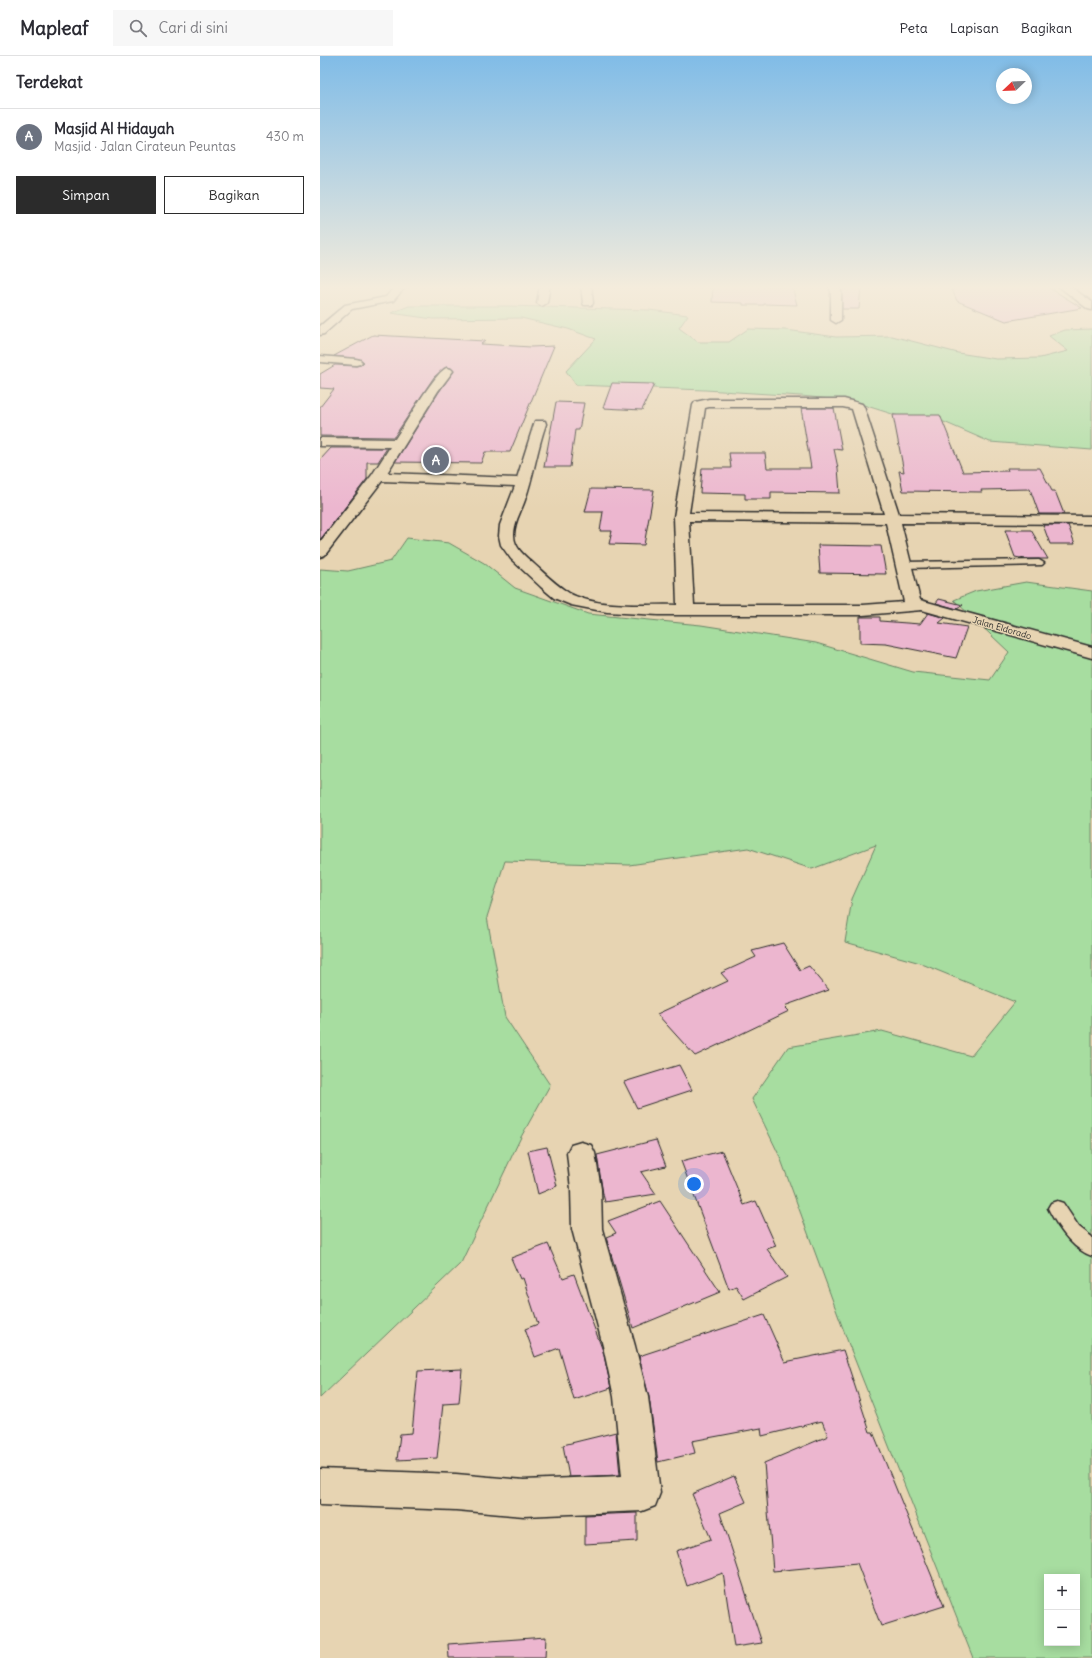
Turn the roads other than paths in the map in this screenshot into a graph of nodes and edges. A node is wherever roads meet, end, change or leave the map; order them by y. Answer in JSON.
{"nodes":[{"id":1,"x":329,"y":360,"type":"edge"},
{"id":2,"x":356,"y":362,"type":"dead end"},
{"id":3,"x":447,"y":371,"type":"dead end"},
{"id":4,"x":540,"y":424,"type":"dead end"},
{"id":5,"x":320,"y":442,"type":"edge"},
{"id":6,"x":400,"y":444,"type":"junction"},
{"id":7,"x":378,"y":477,"type":"junction"},
{"id":8,"x":522,"y":482,"type":"junction"},
{"id":9,"x":681,"y":517,"type":"junction"},
{"id":10,"x":893,"y":519,"type":"junction"},
{"id":11,"x":1090,"y":520,"type":"dead end"},
{"id":12,"x":320,"y":552,"type":"edge"},
{"id":13,"x":1039,"y":564,"type":"dead end"},
{"id":14,"x":904,"y":565,"type":"junction"},
{"id":15,"x":913,"y":606,"type":"junction"},
{"id":16,"x":686,"y":610,"type":"junction"},
{"id":17,"x":1092,"y":653,"type":"edge"},
{"id":18,"x":581,"y":1153,"type":"dead end"},
{"id":19,"x":1057,"y":1208,"type":"dead end"},
{"id":20,"x":1092,"y":1248,"type":"edge"},
{"id":21,"x":320,"y":1487,"type":"edge"}],
"edges":[{"from":1,"to":2,"type":"street"},
{"from":3,"to":6,"type":"street"},
{"from":4,"to":8,"type":"street","name":"Jalan Eldorado"},
{"from":5,"to":6,"type":"street"},
{"from":6,"to":7,"type":"street"},
{"from":7,"to":8,"type":"street"},
{"from":7,"to":12,"type":"street"},
{"from":8,"to":16,"type":"street","name":"Jalan Eldorado"},
{"from":9,"to":10,"type":"street"},
{"from":9,"to":10,"type":"street"},
{"from":9,"to":16,"type":"street"},
{"from":10,"to":11,"type":"street"},
{"from":10,"to":14,"type":"street"},
{"from":13,"to":14,"type":"lane"},
{"from":14,"to":15,"type":"street"},
{"from":15,"to":16,"type":"street","name":"Jalan Eldorado"},
{"from":15,"to":17,"type":"street","name":"Jalan Eldorado"},
{"from":18,"to":21,"type":"street"},
{"from":19,"to":20,"type":"lane"}]}
